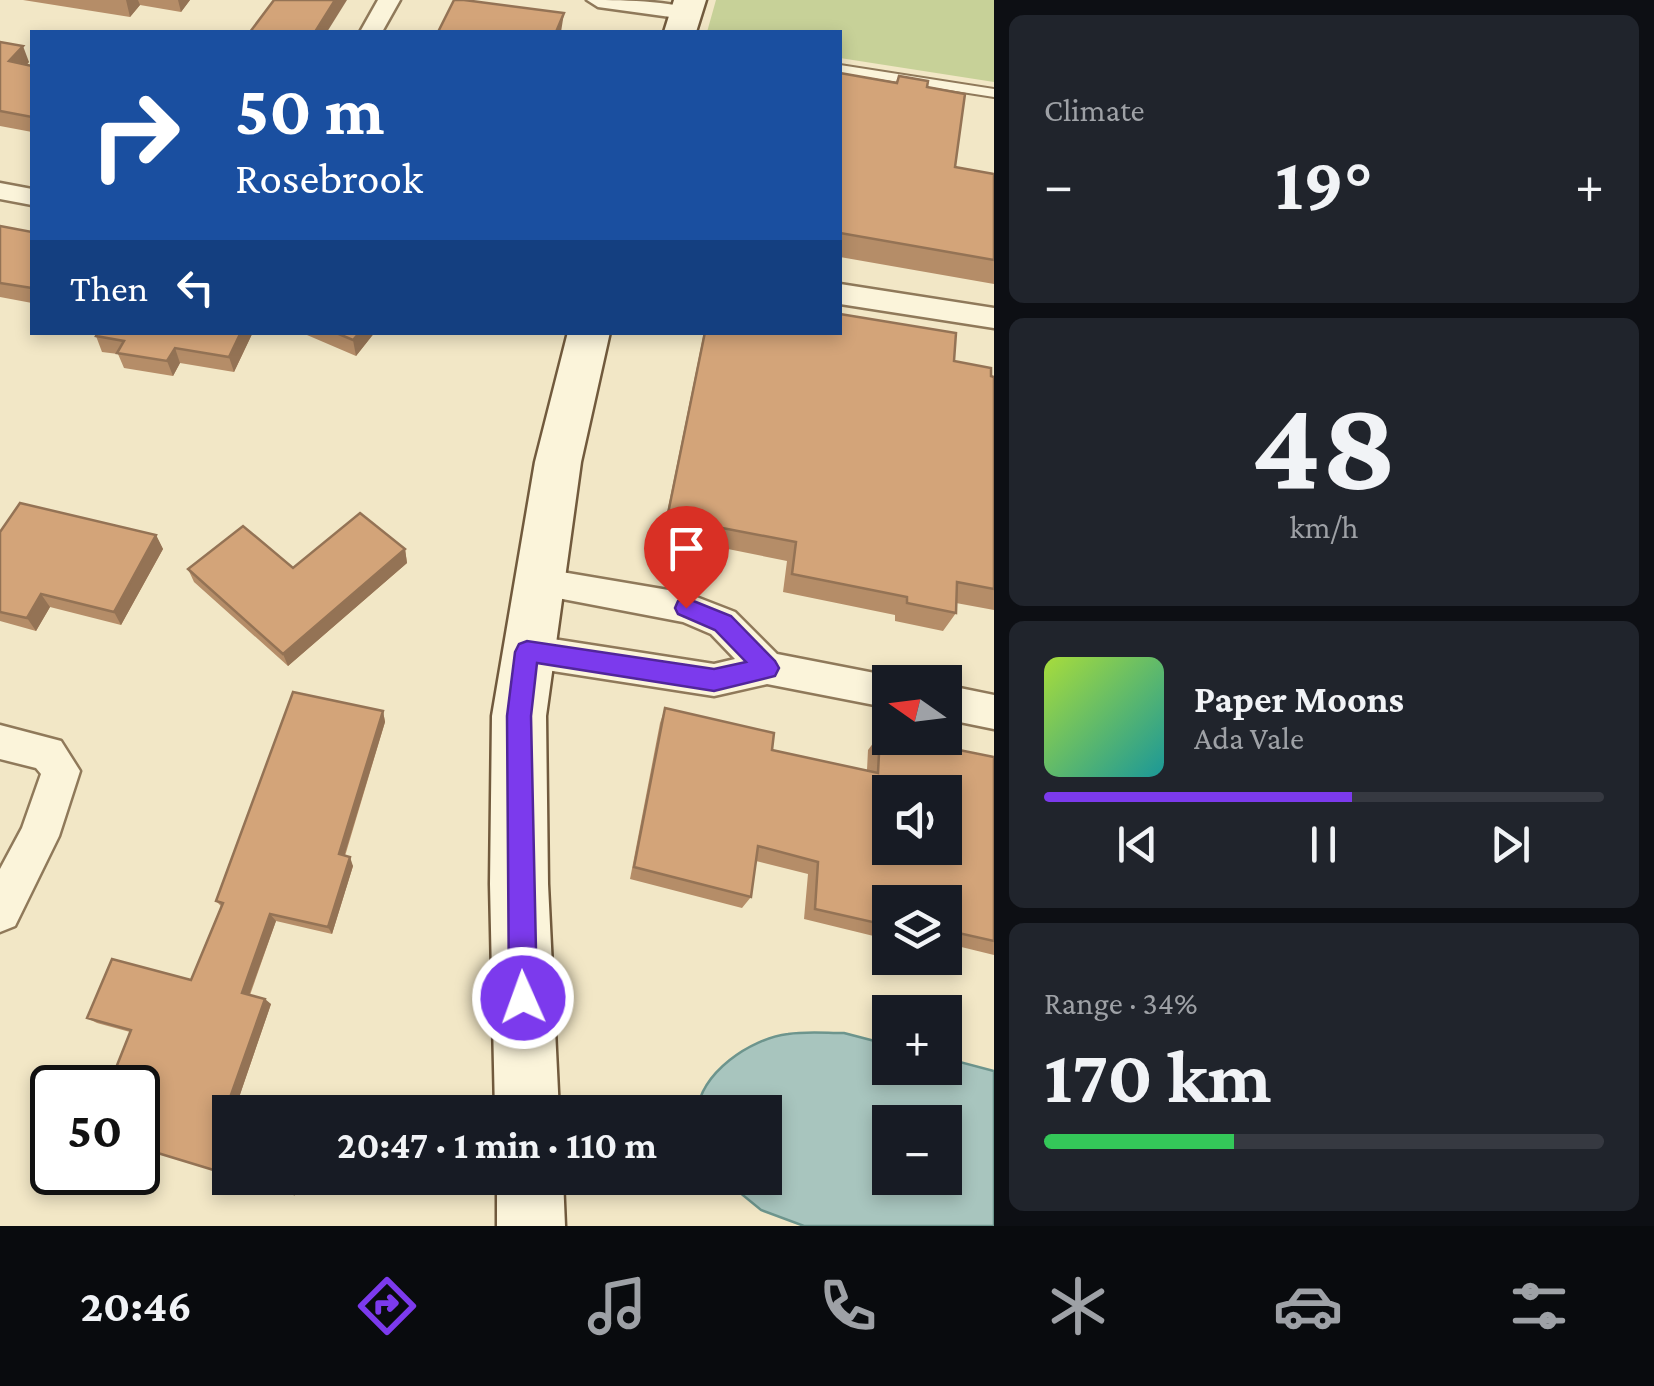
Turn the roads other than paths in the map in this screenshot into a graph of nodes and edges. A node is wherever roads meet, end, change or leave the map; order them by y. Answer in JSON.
{"nodes":[{"id":1,"x":390,"y":0,"type":"edge"},
{"id":2,"x":598,"y":0,"type":"edge"},
{"id":3,"x":685,"y":15,"type":"edge"},
{"id":4,"x":372,"y":30,"type":"edge"},
{"id":5,"x":842,"y":70,"type":"edge"},
{"id":6,"x":994,"y":94,"type":"edge"},
{"id":7,"x":0,"y":191,"type":"edge"},
{"id":8,"x":30,"y":197,"type":"edge"},
{"id":9,"x":842,"y":294,"type":"edge"},
{"id":10,"x":994,"y":318,"type":"edge"},
{"id":11,"x":588,"y":335,"type":"edge"},
{"id":12,"x":538,"y":582,"type":"junction"},
{"id":13,"x":527,"y":652,"type":"junction"},
{"id":14,"x":767,"y":668,"type":"junction"},
{"id":15,"x":872,"y":688,"type":"edge"},
{"id":16,"x":962,"y":705,"type":"edge"},
{"id":17,"x":994,"y":712,"type":"edge"},
{"id":18,"x":0,"y":742,"type":"edge"},
{"id":19,"x":0,"y":911,"type":"edge"},
{"id":20,"x":527,"y":1095,"type":"edge"},
{"id":21,"x":530,"y":1195,"type":"edge"},
{"id":22,"x":531,"y":1226,"type":"edge"}],
"edges":[{"from":1,"to":4,"type":"street"},
{"from":2,"to":3,"type":"street"},
{"from":5,"to":6,"type":"lane"},
{"from":7,"to":8,"type":"street"},
{"from":9,"to":10,"type":"street"},
{"from":11,"to":12,"type":"main road"},
{"from":12,"to":13,"type":"main road"},
{"from":12,"to":14,"type":"street"},
{"from":13,"to":14,"type":"street"},
{"from":13,"to":20,"type":"main road"},
{"from":14,"to":15,"type":"street"},
{"from":16,"to":17,"type":"street"},
{"from":18,"to":19,"type":"street"},
{"from":21,"to":22,"type":"main road"}]}
